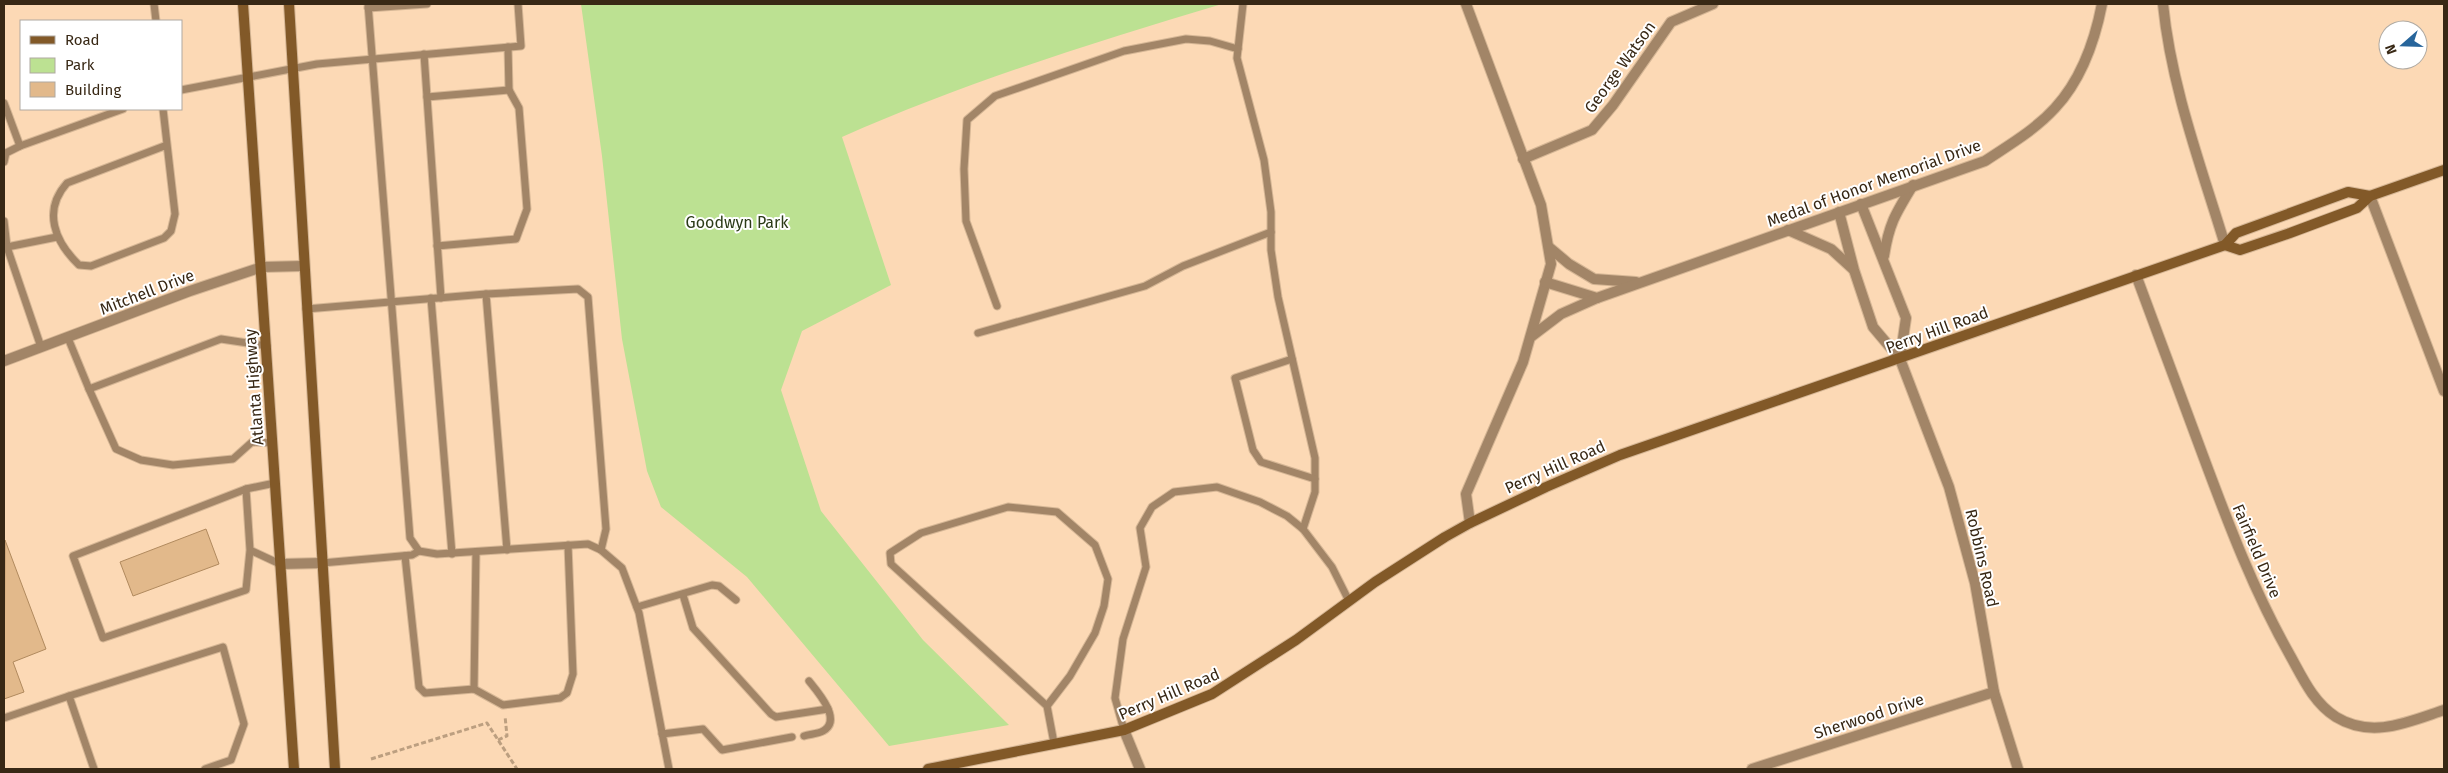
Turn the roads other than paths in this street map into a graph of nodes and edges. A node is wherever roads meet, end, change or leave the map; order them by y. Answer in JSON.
{"nodes":[{"id":1,"x":154,"y":4,"type":"edge"},
{"id":2,"x":243,"y":4,"type":"edge"},
{"id":3,"x":289,"y":4,"type":"edge"},
{"id":4,"x":426,"y":4,"type":"edge"},
{"id":5,"x":518,"y":4,"type":"edge"},
{"id":6,"x":1243,"y":4,"type":"edge"},
{"id":7,"x":1466,"y":4,"type":"edge"},
{"id":8,"x":1713,"y":4,"type":"edge"},
{"id":9,"x":2102,"y":4,"type":"edge"},
{"id":10,"x":2163,"y":4,"type":"edge"},
{"id":11,"x":368,"y":6,"type":"edge"},
{"id":12,"x":156,"y":20,"type":"edge"},
{"id":13,"x":508,"y":47,"type":"junction"},
{"id":14,"x":1238,"y":49,"type":"junction"},
{"id":15,"x":424,"y":54,"type":"junction"},
{"id":16,"x":373,"y":59,"type":"junction"},
{"id":17,"x":294,"y":68,"type":"junction"},
{"id":18,"x":248,"y":76,"type":"junction"},
{"id":19,"x":182,"y":90,"type":"edge"},
{"id":20,"x":509,"y":90,"type":"junction"},
{"id":21,"x":427,"y":97,"type":"junction"},
{"id":22,"x":4,"y":103,"type":"edge"},
{"id":23,"x":120,"y":110,"type":"edge"},
{"id":24,"x":164,"y":110,"type":"edge"},
{"id":25,"x":167,"y":145,"type":"junction"},
{"id":26,"x":20,"y":146,"type":"junction"},
{"id":27,"x":5,"y":153,"type":"edge"},
{"id":28,"x":1522,"y":159,"type":"junction"},
{"id":29,"x":4,"y":162,"type":"edge"},
{"id":30,"x":2444,"y":170,"type":"edge"},
{"id":31,"x":1913,"y":185,"type":"junction"},
{"id":32,"x":2370,"y":196,"type":"junction"},
{"id":33,"x":1862,"y":204,"type":"junction"},
{"id":34,"x":1839,"y":212,"type":"junction"},
{"id":35,"x":4,"y":221,"type":"edge"},
{"id":36,"x":1788,"y":230,"type":"junction"},
{"id":37,"x":1271,"y":232,"type":"junction"},
{"id":38,"x":57,"y":237,"type":"junction"},
{"id":39,"x":2225,"y":245,"type":"junction"},
{"id":40,"x":437,"y":246,"type":"junction"},
{"id":41,"x":7,"y":247,"type":"junction"},
{"id":42,"x":1550,"y":248,"type":"junction"},
{"id":43,"x":1884,"y":257,"type":"junction"},
{"id":44,"x":304,"y":266,"type":"junction"},
{"id":45,"x":262,"y":267,"type":"junction"},
{"id":46,"x":1854,"y":270,"type":"junction"},
{"id":47,"x":2136,"y":275,"type":"junction"},
{"id":48,"x":1545,"y":282,"type":"junction"},
{"id":49,"x":1640,"y":282,"type":"junction"},
{"id":50,"x":486,"y":294,"type":"junction"},
{"id":51,"x":431,"y":298,"type":"junction"},
{"id":52,"x":441,"y":298,"type":"junction"},
{"id":53,"x":1597,"y":298,"type":"junction"},
{"id":54,"x":392,"y":302,"type":"junction"},
{"id":55,"x":998,"y":306,"type":"dead end"},
{"id":56,"x":306,"y":309,"type":"junction"},
{"id":57,"x":978,"y":333,"type":"dead end"},
{"id":58,"x":1532,"y":337,"type":"junction"},
{"id":59,"x":68,"y":338,"type":"junction"},
{"id":60,"x":267,"y":346,"type":"junction"},
{"id":61,"x":41,"y":347,"type":"junction"},
{"id":62,"x":1292,"y":359,"type":"junction"},
{"id":63,"x":1900,"y":359,"type":"junction"},
{"id":64,"x":4,"y":361,"type":"edge"},
{"id":65,"x":89,"y":389,"type":"junction"},
{"id":66,"x":2444,"y":391,"type":"edge"},
{"id":67,"x":273,"y":443,"type":"junction"},
{"id":68,"x":1315,"y":479,"type":"junction"},
{"id":69,"x":275,"y":483,"type":"junction"},
{"id":70,"x":246,"y":489,"type":"junction"},
{"id":71,"x":1470,"y":522,"type":"junction"},
{"id":72,"x":1303,"y":529,"type":"junction"},
{"id":73,"x":568,"y":546,"type":"junction"},
{"id":74,"x":250,"y":550,"type":"junction"},
{"id":75,"x":507,"y":550,"type":"junction"},
{"id":76,"x":602,"y":550,"type":"junction"},
{"id":77,"x":419,"y":551,"type":"junction"},
{"id":78,"x":476,"y":552,"type":"junction"},
{"id":79,"x":452,"y":554,"type":"junction"},
{"id":80,"x":405,"y":556,"type":"junction"},
{"id":81,"x":280,"y":564,"type":"junction"},
{"id":82,"x":322,"y":564,"type":"junction"},
{"id":83,"x":684,"y":595,"type":"junction"},
{"id":84,"x":736,"y":600,"type":"dead end"},
{"id":85,"x":1349,"y":601,"type":"junction"},
{"id":86,"x":637,"y":607,"type":"junction"},
{"id":87,"x":809,"y":681,"type":"dead end"},
{"id":88,"x":474,"y":688,"type":"junction"},
{"id":89,"x":1994,"y":692,"type":"junction"},
{"id":90,"x":69,"y":696,"type":"junction"},
{"id":91,"x":1047,"y":706,"type":"junction"},
{"id":92,"x":828,"y":709,"type":"junction"},
{"id":93,"x":2444,"y":710,"type":"edge"},
{"id":94,"x":4,"y":718,"type":"edge"},
{"id":95,"x":1124,"y":730,"type":"junction"},
{"id":96,"x":662,"y":734,"type":"junction"},
{"id":97,"x":804,"y":736,"type":"dead end"},
{"id":98,"x":792,"y":737,"type":"dead end"},
{"id":99,"x":1054,"y":744,"type":"junction"},
{"id":100,"x":94,"y":769,"type":"edge"},
{"id":101,"x":205,"y":769,"type":"edge"},
{"id":102,"x":294,"y":769,"type":"edge"},
{"id":103,"x":335,"y":769,"type":"edge"},
{"id":104,"x":669,"y":769,"type":"edge"},
{"id":105,"x":928,"y":769,"type":"edge"},
{"id":106,"x":1140,"y":769,"type":"edge"},
{"id":107,"x":1752,"y":769,"type":"edge"},
{"id":108,"x":2018,"y":769,"type":"edge"}],
"edges":[{"from":1,"to":12,"type":"lane"},
{"from":2,"to":18,"type":"main road","name":"Atlanta Highway"},
{"from":3,"to":17,"type":"main road"},
{"from":4,"to":11,"type":"lane"},
{"from":5,"to":13,"type":"lane"},
{"from":6,"to":14,"type":"lane"},
{"from":7,"to":28,"type":"street"},
{"from":8,"to":28,"type":"street","name":"George Watson"},
{"from":9,"to":31,"type":"street","name":"Medal of Honor Memorial Drive"},
{"from":10,"to":39,"type":"street"},
{"from":11,"to":16,"type":"lane"},
{"from":13,"to":15,"type":"lane"},
{"from":13,"to":20,"type":"lane"},
{"from":14,"to":37,"type":"lane"},
{"from":14,"to":55,"type":"lane"},
{"from":15,"to":16,"type":"lane"},
{"from":15,"to":21,"type":"lane"},
{"from":16,"to":17,"type":"lane"},
{"from":16,"to":54,"type":"lane"},
{"from":17,"to":18,"type":"lane"},
{"from":17,"to":44,"type":"main road"},
{"from":18,"to":19,"type":"lane"},
{"from":18,"to":45,"type":"main road","name":"Atlanta Highway"},
{"from":20,"to":21,"type":"lane"},
{"from":20,"to":40,"type":"lane"},
{"from":21,"to":40,"type":"lane"},
{"from":22,"to":26,"type":"lane"},
{"from":23,"to":26,"type":"lane"},
{"from":24,"to":25,"type":"lane"},
{"from":25,"to":38,"type":"lane"},
{"from":25,"to":38,"type":"lane"},
{"from":26,"to":27,"type":"lane"},
{"from":27,"to":29,"type":"lane"},
{"from":28,"to":42,"type":"street"},
{"from":30,"to":32,"type":"main road","name":"Perry Hill Road"},
{"from":31,"to":33,"type":"street","name":"Medal of Honor Memorial Drive"},
{"from":31,"to":43,"type":"street"},
{"from":32,"to":39,"type":"main road","name":"Perry Hill Road"},
{"from":32,"to":39,"type":"main road","name":"Perry Hill Road"},
{"from":32,"to":66,"type":"street"},
{"from":33,"to":34,"type":"street","name":"Medal of Honor Memorial Drive"},
{"from":33,"to":43,"type":"street"},
{"from":34,"to":36,"type":"street","name":"Medal of Honor Memorial Drive"},
{"from":34,"to":46,"type":"street"},
{"from":35,"to":41,"type":"lane"},
{"from":36,"to":46,"type":"street"},
{"from":36,"to":49,"type":"street","name":"Medal of Honor Memorial Drive"},
{"from":37,"to":57,"type":"lane"},
{"from":37,"to":62,"type":"lane"},
{"from":38,"to":41,"type":"lane"},
{"from":39,"to":47,"type":"main road","name":"Perry Hill Road"},
{"from":40,"to":52,"type":"lane"},
{"from":41,"to":61,"type":"lane"},
{"from":42,"to":48,"type":"street"},
{"from":42,"to":49,"type":"street","name":"Medal of Honor Memorial Drive"},
{"from":43,"to":63,"type":"street"},
{"from":44,"to":45,"type":"street","name":"Mitchell Drive"},
{"from":44,"to":56,"type":"main road"},
{"from":45,"to":59,"type":"street","name":"Mitchell Drive"},
{"from":45,"to":60,"type":"main road","name":"Atlanta Highway"},
{"from":46,"to":63,"type":"street"},
{"from":47,"to":63,"type":"main road","name":"Perry Hill Road"},
{"from":47,"to":93,"type":"street","name":"Fairfield Drive"},
{"from":48,"to":53,"type":"street"},
{"from":48,"to":58,"type":"street"},
{"from":49,"to":53,"type":"street","name":"Medal of Honor Memorial Drive"},
{"from":50,"to":52,"type":"lane"},
{"from":50,"to":75,"type":"lane"},
{"from":50,"to":76,"type":"lane"},
{"from":51,"to":52,"type":"lane"},
{"from":51,"to":54,"type":"lane"},
{"from":51,"to":79,"type":"lane"},
{"from":53,"to":58,"type":"street","name":"Medal of Honor Memorial Drive"},
{"from":54,"to":56,"type":"lane"},
{"from":54,"to":77,"type":"lane"},
{"from":56,"to":82,"type":"main road"},
{"from":58,"to":71,"type":"street"},
{"from":59,"to":61,"type":"street","name":"Mitchell Drive"},
{"from":59,"to":65,"type":"lane"},
{"from":60,"to":65,"type":"lane"},
{"from":60,"to":67,"type":"main road","name":"Atlanta Highway"},
{"from":61,"to":64,"type":"street","name":"Mitchell Drive"},
{"from":62,"to":68,"type":"lane"},
{"from":62,"to":68,"type":"lane"},
{"from":63,"to":71,"type":"main road","name":"Perry Hill Road"},
{"from":63,"to":89,"type":"street","name":"Robbins Road"},
{"from":65,"to":67,"type":"lane"},
{"from":67,"to":69,"type":"main road","name":"Atlanta Highway"},
{"from":68,"to":72,"type":"lane"},
{"from":69,"to":70,"type":"lane"},
{"from":69,"to":81,"type":"main road","name":"Atlanta Highway"},
{"from":70,"to":74,"type":"lane"},
{"from":70,"to":74,"type":"lane"},
{"from":71,"to":85,"type":"main road","name":"Perry Hill Road"},
{"from":72,"to":85,"type":"lane"},
{"from":72,"to":95,"type":"lane"},
{"from":73,"to":75,"type":"lane"},
{"from":73,"to":76,"type":"lane"},
{"from":73,"to":88,"type":"lane"},
{"from":74,"to":81,"type":"lane"},
{"from":75,"to":78,"type":"lane"},
{"from":76,"to":86,"type":"lane"},
{"from":77,"to":79,"type":"lane"},
{"from":77,"to":80,"type":"lane"},
{"from":78,"to":79,"type":"lane"},
{"from":78,"to":88,"type":"lane"},
{"from":80,"to":82,"type":"lane"},
{"from":80,"to":88,"type":"lane"},
{"from":81,"to":82,"type":"street"},
{"from":81,"to":102,"type":"main road","name":"Atlanta Highway"},
{"from":82,"to":103,"type":"main road"},
{"from":83,"to":84,"type":"lane"},
{"from":83,"to":86,"type":"lane"},
{"from":83,"to":92,"type":"lane"},
{"from":85,"to":95,"type":"main road","name":"Perry Hill Road"},
{"from":86,"to":96,"type":"lane"},
{"from":87,"to":92,"type":"lane"},
{"from":89,"to":107,"type":"street","name":"Sherwood Drive"},
{"from":89,"to":108,"type":"street","name":"Robbins Road"},
{"from":90,"to":94,"type":"lane"},
{"from":90,"to":100,"type":"lane"},
{"from":90,"to":101,"type":"lane"},
{"from":91,"to":91,"type":"lane"},
{"from":91,"to":99,"type":"lane"},
{"from":92,"to":97,"type":"lane"},
{"from":95,"to":99,"type":"main road","name":"Perry Hill Road"},
{"from":95,"to":106,"type":"street"},
{"from":96,"to":98,"type":"lane"},
{"from":96,"to":104,"type":"lane"},
{"from":99,"to":105,"type":"main road","name":"Perry Hill Road"}]}
